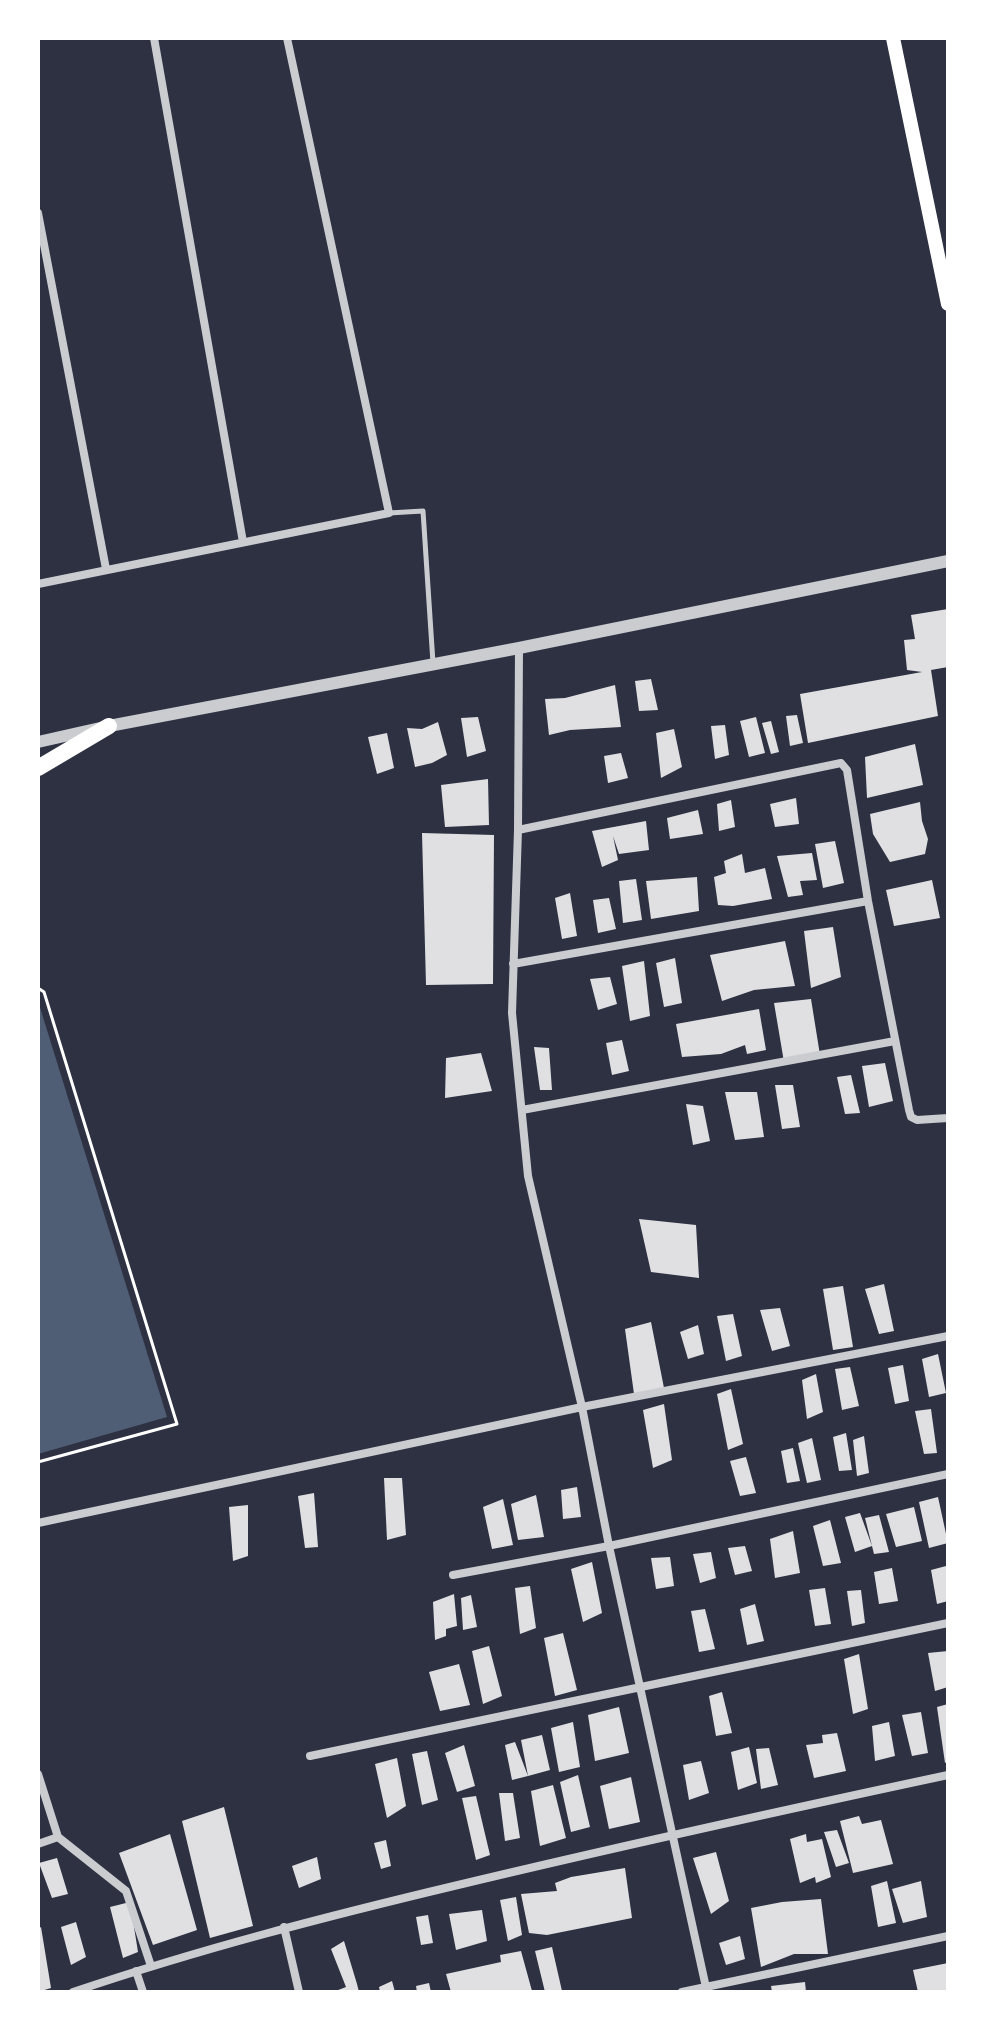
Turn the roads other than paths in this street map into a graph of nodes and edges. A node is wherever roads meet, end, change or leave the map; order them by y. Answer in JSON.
{"nodes":[{"id":1,"x":154,"y":38,"type":"edge"},
{"id":2,"x":287,"y":38,"type":"edge"},
{"id":3,"x":893,"y":38,"type":"edge"},
{"id":4,"x":38,"y":213,"type":"edge"},
{"id":5,"x":948,"y":304,"type":"edge"},
{"id":6,"x":389,"y":513,"type":"junction"},
{"id":7,"x":243,"y":542,"type":"junction"},
{"id":8,"x":948,"y":561,"type":"edge"},
{"id":9,"x":106,"y":569,"type":"junction"},
{"id":10,"x":38,"y":584,"type":"edge"},
{"id":11,"x":519,"y":648,"type":"junction"},
{"id":12,"x":433,"y":664,"type":"junction"},
{"id":13,"x":109,"y":726,"type":"junction"},
{"id":14,"x":38,"y":742,"type":"edge"},
{"id":15,"x":38,"y":768,"type":"edge"},
{"id":16,"x":518,"y":830,"type":"junction"},
{"id":17,"x":868,"y":901,"type":"junction"},
{"id":18,"x":513,"y":964,"type":"junction"},
{"id":19,"x":895,"y":1041,"type":"junction"},
{"id":20,"x":522,"y":1110,"type":"junction"},
{"id":21,"x":948,"y":1118,"type":"edge"},
{"id":22,"x":948,"y":1336,"type":"edge"},
{"id":23,"x":582,"y":1407,"type":"junction"},
{"id":24,"x":948,"y":1474,"type":"edge"},
{"id":25,"x":38,"y":1523,"type":"edge"},
{"id":26,"x":609,"y":1546,"type":"junction"},
{"id":27,"x":453,"y":1575,"type":"dead end"},
{"id":28,"x":948,"y":1623,"type":"edge"},
{"id":29,"x":640,"y":1688,"type":"junction"},
{"id":30,"x":310,"y":1756,"type":"dead end"},
{"id":31,"x":38,"y":1774,"type":"edge"},
{"id":32,"x":948,"y":1775,"type":"edge"},
{"id":33,"x":672,"y":1833,"type":"junction"},
{"id":34,"x":58,"y":1837,"type":"junction"},
{"id":35,"x":38,"y":1844,"type":"edge"},
{"id":36,"x":284,"y":1927,"type":"junction"},
{"id":37,"x":948,"y":1936,"type":"edge"},
{"id":38,"x":151,"y":1966,"type":"junction"},
{"id":39,"x":136,"y":1971,"type":"junction"},
{"id":40,"x":707,"y":1990,"type":"edge"},
{"id":41,"x":73,"y":1992,"type":"edge"},
{"id":42,"x":143,"y":1992,"type":"edge"},
{"id":43,"x":299,"y":1992,"type":"edge"},
{"id":44,"x":682,"y":1992,"type":"edge"}],
"edges":[{"from":1,"to":7,"type":"street"},
{"from":2,"to":6,"type":"street"},
{"from":3,"to":5,"type":"main road"},
{"from":4,"to":9,"type":"street"},
{"from":6,"to":7,"type":"street"},
{"from":6,"to":12,"type":"lane"},
{"from":7,"to":9,"type":"street"},
{"from":8,"to":11,"type":"street"},
{"from":9,"to":10,"type":"street"},
{"from":11,"to":12,"type":"street"},
{"from":11,"to":16,"type":"street"},
{"from":12,"to":13,"type":"street"},
{"from":13,"to":14,"type":"street"},
{"from":13,"to":15,"type":"main road"},
{"from":16,"to":17,"type":"street"},
{"from":16,"to":18,"type":"street"},
{"from":17,"to":18,"type":"street"},
{"from":17,"to":19,"type":"street"},
{"from":18,"to":20,"type":"street"},
{"from":19,"to":20,"type":"street"},
{"from":19,"to":21,"type":"street"},
{"from":20,"to":23,"type":"street"},
{"from":22,"to":23,"type":"street"},
{"from":23,"to":25,"type":"street"},
{"from":23,"to":26,"type":"street"},
{"from":24,"to":26,"type":"street"},
{"from":26,"to":27,"type":"street"},
{"from":26,"to":29,"type":"street"},
{"from":28,"to":29,"type":"street"},
{"from":29,"to":30,"type":"street"},
{"from":29,"to":33,"type":"street"},
{"from":31,"to":34,"type":"street"},
{"from":32,"to":33,"type":"street"},
{"from":33,"to":36,"type":"street"},
{"from":33,"to":40,"type":"street"},
{"from":34,"to":35,"type":"street"},
{"from":34,"to":38,"type":"street"},
{"from":36,"to":38,"type":"street"},
{"from":36,"to":43,"type":"street"},
{"from":37,"to":40,"type":"street"},
{"from":38,"to":39,"type":"street"},
{"from":39,"to":41,"type":"street"},
{"from":39,"to":42,"type":"street"},
{"from":40,"to":44,"type":"street"}]}
